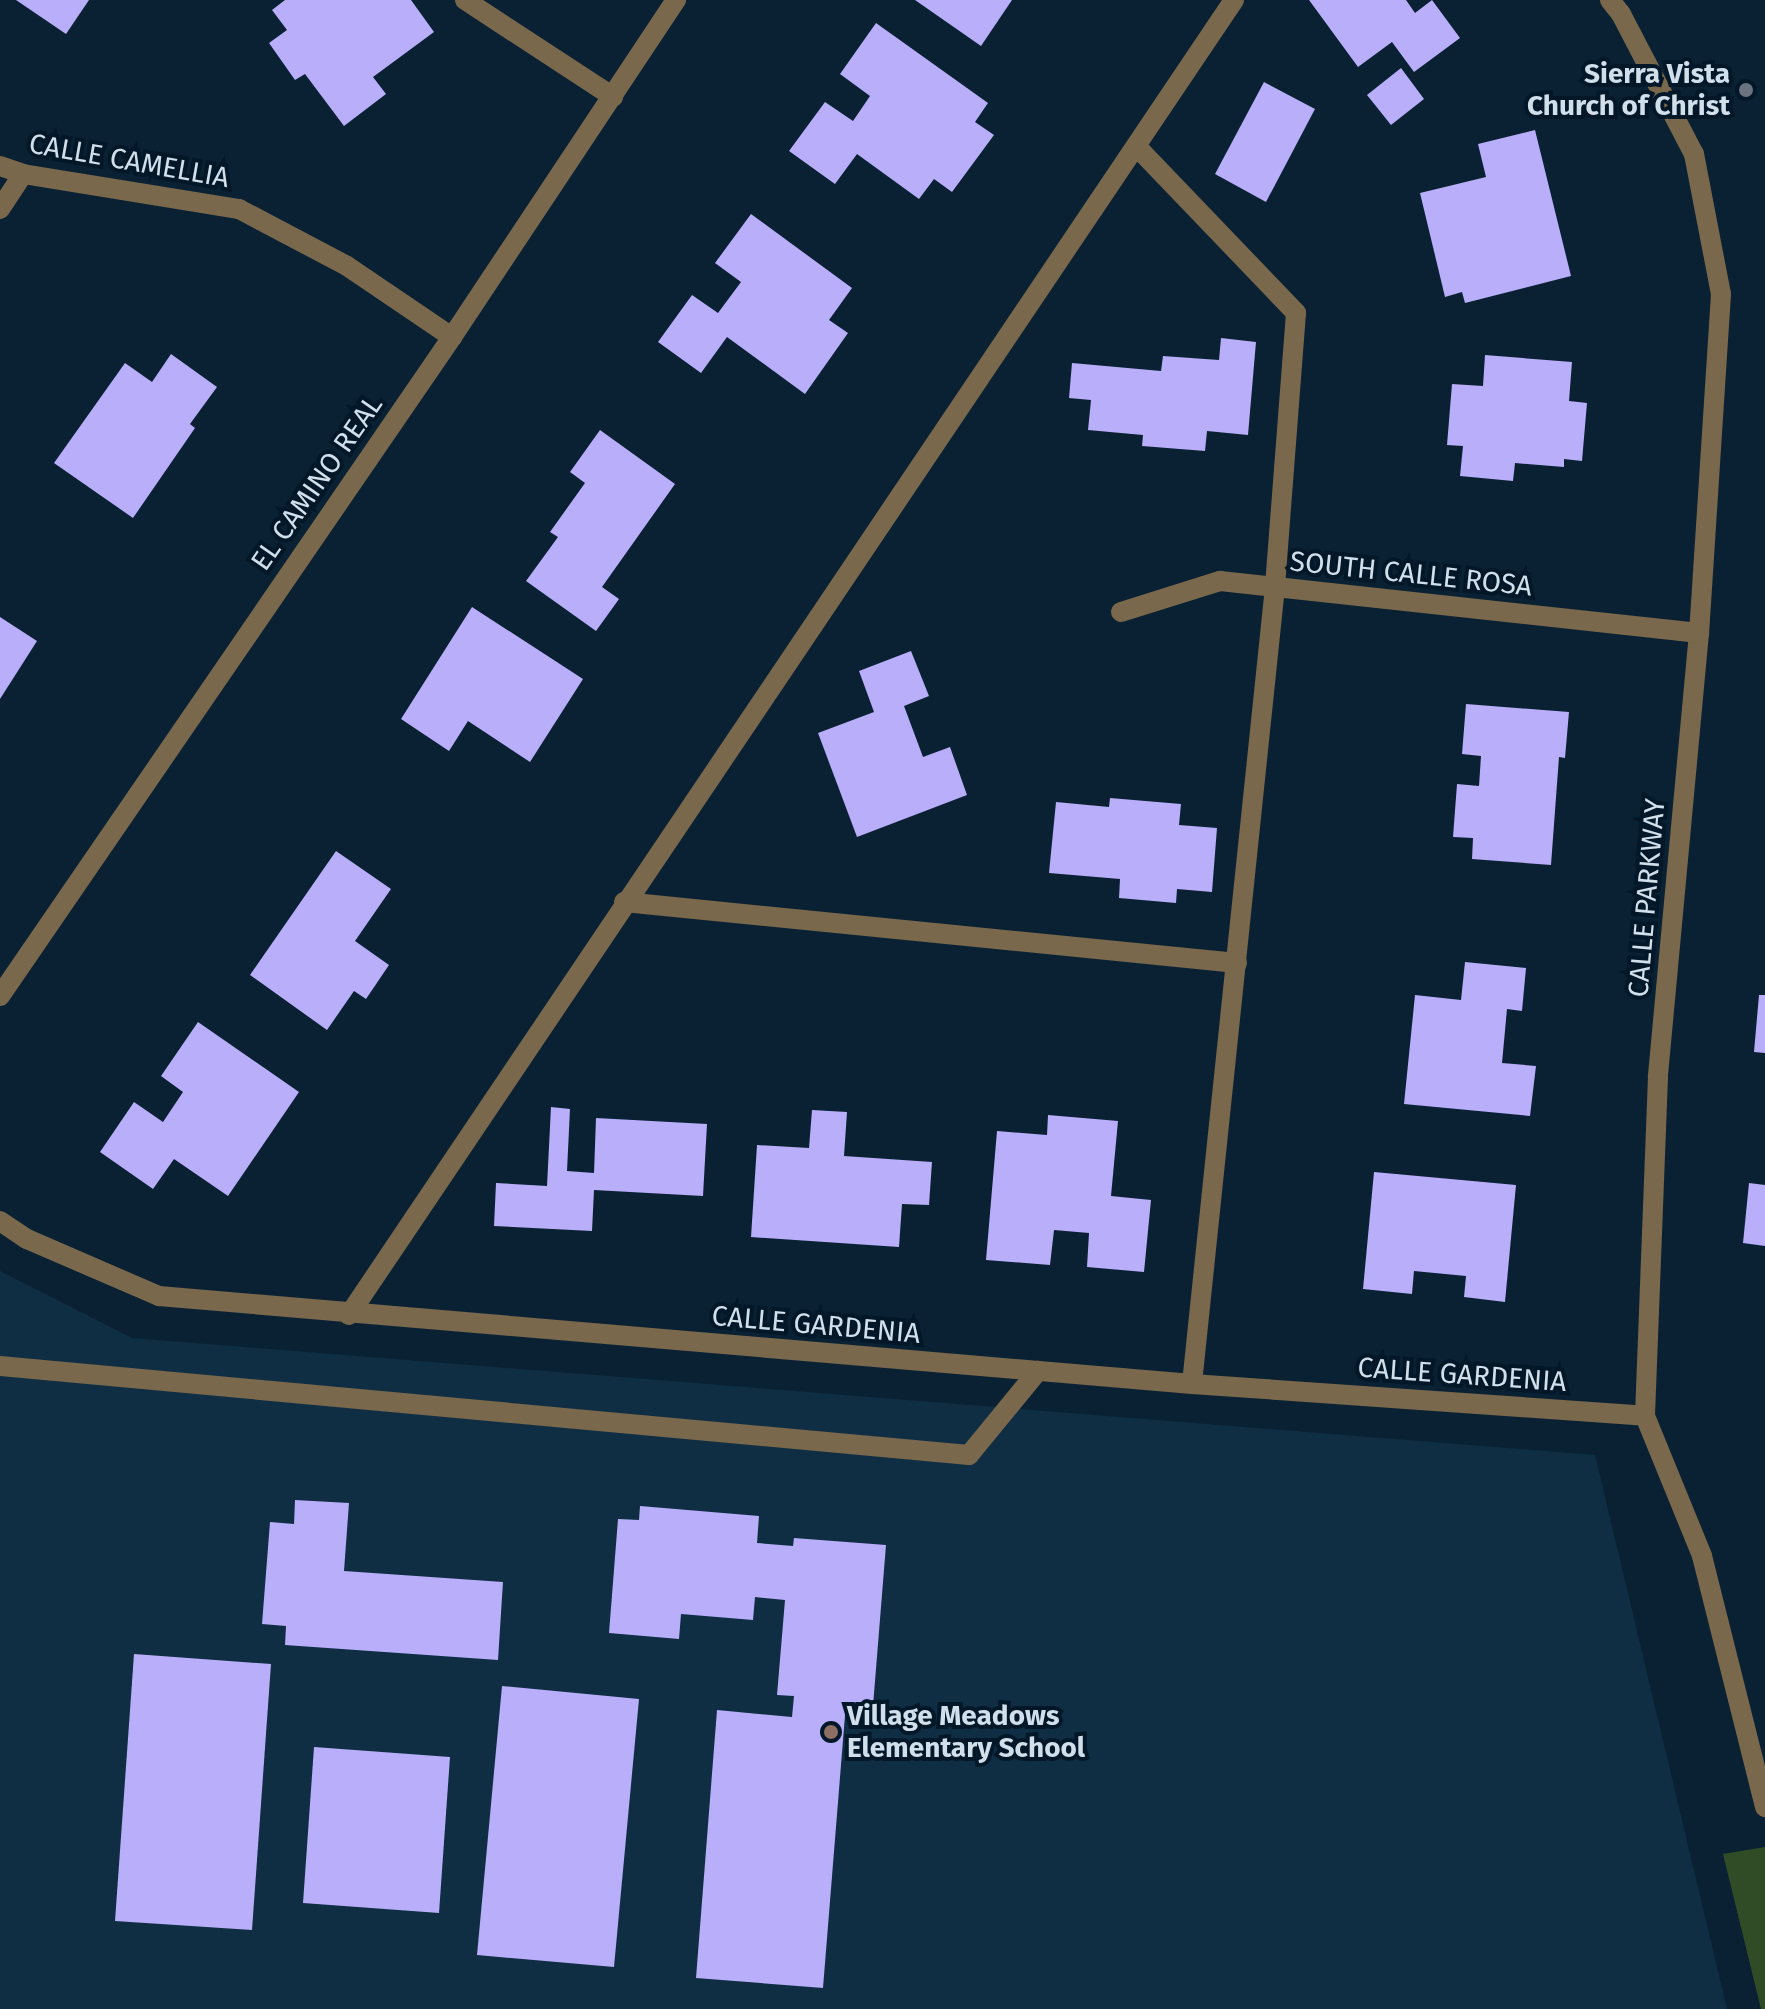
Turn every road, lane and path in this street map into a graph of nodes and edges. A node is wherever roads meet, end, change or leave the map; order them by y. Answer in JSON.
{"nodes":[{"id":1,"x":465,"y":0,"type":"edge"},
{"id":2,"x":676,"y":0,"type":"edge"},
{"id":3,"x":1234,"y":0,"type":"edge"},
{"id":4,"x":1610,"y":0,"type":"edge"},
{"id":5,"x":613,"y":97,"type":"junction"},
{"id":6,"x":1137,"y":147,"type":"junction"},
{"id":7,"x":0,"y":166,"type":"edge"},
{"id":8,"x":23,"y":174,"type":"junction"},
{"id":9,"x":0,"y":209,"type":"edge"},
{"id":10,"x":452,"y":337,"type":"junction"},
{"id":11,"x":1275,"y":587,"type":"junction"},
{"id":12,"x":1121,"y":612,"type":"dead end"},
{"id":13,"x":1699,"y":633,"type":"junction"},
{"id":14,"x":624,"y":902,"type":"junction"},
{"id":15,"x":1237,"y":963,"type":"junction"},
{"id":16,"x":0,"y":996,"type":"edge"},
{"id":17,"x":0,"y":1221,"type":"edge"},
{"id":18,"x":349,"y":1315,"type":"junction"},
{"id":19,"x":0,"y":1366,"type":"edge"},
{"id":20,"x":1038,"y":1371,"type":"junction"},
{"id":21,"x":1192,"y":1384,"type":"junction"},
{"id":22,"x":1645,"y":1416,"type":"junction"},
{"id":23,"x":1765,"y":1807,"type":"edge"}],
"edges":[{"from":1,"to":5,"type":"street"},
{"from":2,"to":5,"type":"street","name":"EL CAMINO REAL"},
{"from":3,"to":6,"type":"street"},
{"from":4,"to":13,"type":"street","name":"CALLE PARKWAY"},
{"from":5,"to":10,"type":"street","name":"EL CAMINO REAL"},
{"from":6,"to":11,"type":"street"},
{"from":6,"to":14,"type":"street"},
{"from":7,"to":8,"type":"street","name":"CALLE CAMELLIA"},
{"from":8,"to":9,"type":"street"},
{"from":8,"to":10,"type":"street","name":"CALLE CAMELLIA"},
{"from":10,"to":16,"type":"street","name":"EL CAMINO REAL"},
{"from":11,"to":12,"type":"street","name":"SOUTH CALLE ROSA"},
{"from":11,"to":13,"type":"street","name":"SOUTH CALLE ROSA"},
{"from":11,"to":15,"type":"street"},
{"from":13,"to":22,"type":"street","name":"CALLE PARKWAY"},
{"from":14,"to":15,"type":"street"},
{"from":14,"to":18,"type":"street"},
{"from":15,"to":21,"type":"street"},
{"from":17,"to":18,"type":"street","name":"CALLE GARDENIA"},
{"from":18,"to":20,"type":"street","name":"CALLE GARDENIA"},
{"from":19,"to":20,"type":"street"},
{"from":20,"to":21,"type":"street","name":"CALLE GARDENIA"},
{"from":21,"to":22,"type":"street","name":"CALLE GARDENIA"},
{"from":22,"to":23,"type":"street","name":"CALLE PARKWAY"}]}
